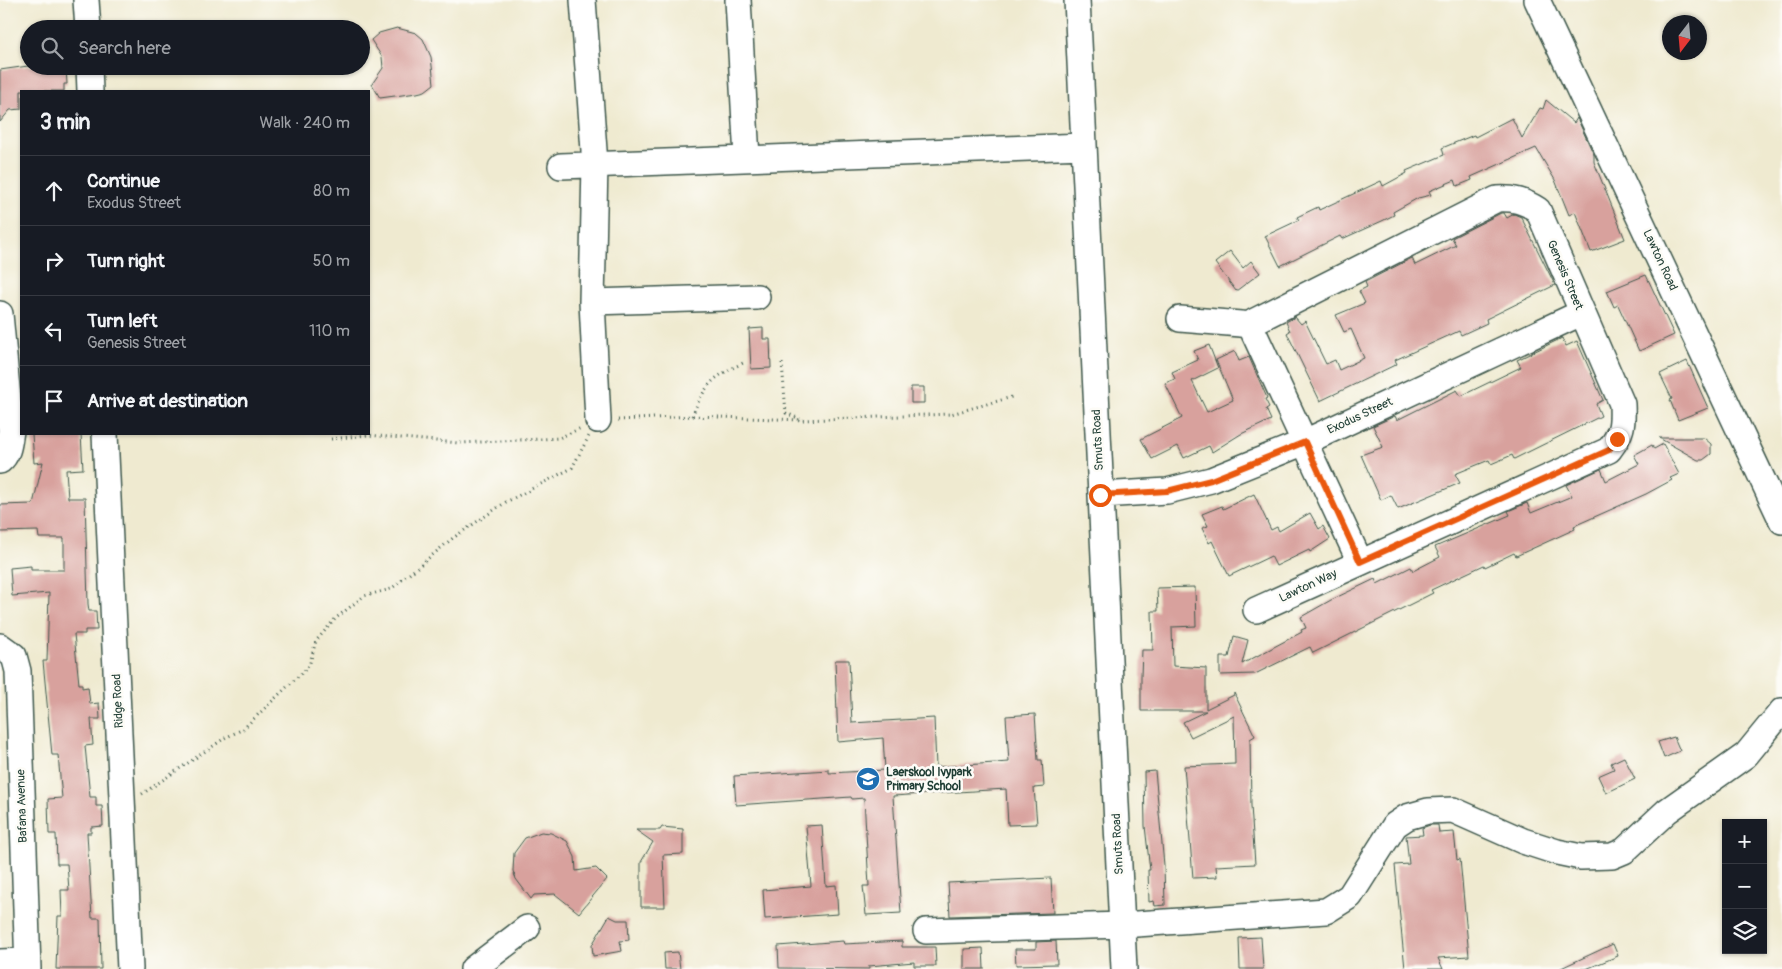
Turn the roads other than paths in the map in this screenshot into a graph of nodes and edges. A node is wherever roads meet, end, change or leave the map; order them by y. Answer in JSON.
{"nodes":[{"id":1,"x":86,"y":0,"type":"edge"},
{"id":2,"x":583,"y":0,"type":"edge"},
{"id":3,"x":738,"y":0,"type":"edge"},
{"id":4,"x":1077,"y":0,"type":"edge"},
{"id":5,"x":1537,"y":0,"type":"edge"},
{"id":6,"x":87,"y":20,"type":"edge"},
{"id":7,"x":89,"y":75,"type":"edge"},
{"id":8,"x":90,"y":90,"type":"edge"},
{"id":9,"x":1084,"y":146,"type":"junction"},
{"id":10,"x":747,"y":158,"type":"junction"},
{"id":11,"x":595,"y":164,"type":"junction"},
{"id":12,"x":561,"y":166,"type":"dead end"},
{"id":13,"x":757,"y":297,"type":"dead end"},
{"id":14,"x":592,"y":302,"type":"junction"},
{"id":15,"x":1581,"y":313,"type":"junction"},
{"id":16,"x":0,"y":314,"type":"edge"},
{"id":17,"x":1180,"y":319,"type":"dead end"},
{"id":18,"x":1253,"y":325,"type":"junction"},
{"id":19,"x":598,"y":420,"type":"road end"},
{"id":20,"x":105,"y":435,"type":"edge"},
{"id":21,"x":1305,"y":442,"type":"junction"},
{"id":22,"x":2,"y":459,"type":"edge"},
{"id":23,"x":1100,"y":495,"type":"junction"},
{"id":24,"x":1782,"y":521,"type":"edge"},
{"id":25,"x":1360,"y":562,"type":"junction"},
{"id":26,"x":1256,"y":610,"type":"dead end"},
{"id":27,"x":2,"y":646,"type":"edge"},
{"id":28,"x":1782,"y":711,"type":"edge"},
{"id":29,"x":11,"y":802,"type":"edge"},
{"id":30,"x":1122,"y":925,"type":"junction"},
{"id":31,"x":528,"y":928,"type":"dead end"},
{"id":32,"x":926,"y":931,"type":"dead end"},
{"id":33,"x":0,"y":962,"type":"edge"},
{"id":34,"x":27,"y":965,"type":"edge"},
{"id":35,"x":130,"y":969,"type":"edge"},
{"id":36,"x":473,"y":969,"type":"edge"},
{"id":37,"x":1124,"y":969,"type":"edge"}],
"edges":[{"from":1,"to":6,"type":"street"},
{"from":2,"to":11,"type":"street"},
{"from":3,"to":10,"type":"street"},
{"from":4,"to":9,"type":"street","name":"Smuts Road"},
{"from":5,"to":24,"type":"street","name":"Lawton Road"},
{"from":7,"to":8,"type":"street"},
{"from":9,"to":10,"type":"street"},
{"from":9,"to":23,"type":"street","name":"Smuts Road"},
{"from":10,"to":11,"type":"street"},
{"from":11,"to":12,"type":"street"},
{"from":11,"to":14,"type":"street"},
{"from":13,"to":14,"type":"street"},
{"from":14,"to":19,"type":"street"},
{"from":15,"to":18,"type":"street","name":"Genesis Street"},
{"from":15,"to":21,"type":"street","name":"Exodus Street"},
{"from":15,"to":25,"type":"street","name":"Genesis Street"},
{"from":16,"to":22,"type":"street"},
{"from":17,"to":18,"type":"street"},
{"from":18,"to":21,"type":"street"},
{"from":20,"to":35,"type":"street","name":"Ridge Road"},
{"from":21,"to":23,"type":"street","name":"Exodus Street"},
{"from":21,"to":25,"type":"street"},
{"from":23,"to":30,"type":"street","name":"Smuts Road"},
{"from":25,"to":26,"type":"street","name":"Lawton Way"},
{"from":27,"to":29,"type":"street","name":"Bafana Avenue"},
{"from":28,"to":30,"type":"street"},
{"from":29,"to":34,"type":"street","name":"Bafana Avenue"},
{"from":30,"to":32,"type":"street"},
{"from":30,"to":37,"type":"street","name":"Smuts Road"},
{"from":31,"to":36,"type":"street"},
{"from":33,"to":34,"type":"street"}]}
